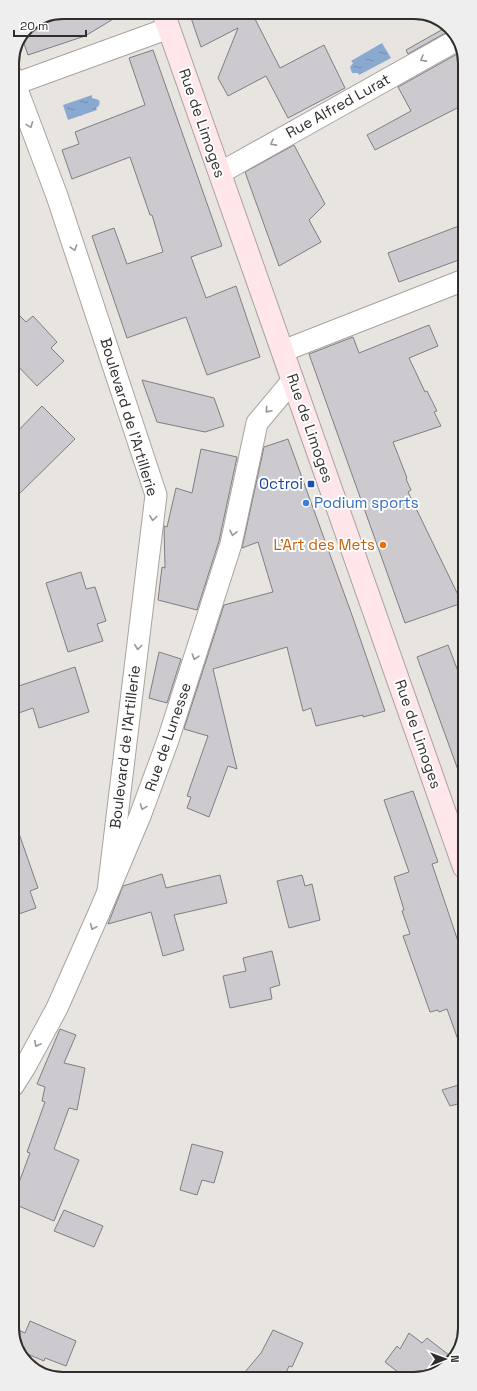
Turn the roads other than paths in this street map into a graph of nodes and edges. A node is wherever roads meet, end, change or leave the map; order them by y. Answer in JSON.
{"nodes":[{"id":1,"x":166,"y":20,"type":"edge"},
{"id":2,"x":453,"y":42,"type":"edge"},
{"id":3,"x":19,"y":78,"type":"edge"},
{"id":4,"x":19,"y":96,"type":"edge"},
{"id":5,"x":220,"y":173,"type":"junction"},
{"id":6,"x":458,"y":282,"type":"edge"},
{"id":7,"x":283,"y":351,"type":"junction"},
{"id":8,"x":293,"y":380,"type":"junction"},
{"id":9,"x":458,"y":845,"type":"edge"},
{"id":10,"x":108,"y":891,"type":"junction"},
{"id":11,"x":19,"y":1064,"type":"edge"}],
"edges":[{"from":1,"to":3,"type":"street"},
{"from":1,"to":5,"type":"main road","name":"Rue de Limoges"},
{"from":2,"to":5,"type":"street","name":"Rue Alfred Lurat","one_way":true},
{"from":4,"to":10,"type":"street","name":"Boulevard de l'Artillerie","one_way":true},
{"from":5,"to":7,"type":"main road","name":"Rue de Limoges"},
{"from":6,"to":7,"type":"street"},
{"from":7,"to":8,"type":"main road","name":"Rue de Limoges"},
{"from":8,"to":9,"type":"main road","name":"Rue de Limoges"},
{"from":8,"to":10,"type":"street","name":"Rue de Lunesse","one_way":true},
{"from":10,"to":11,"type":"street","name":"Rue de Lunesse","one_way":true}]}
